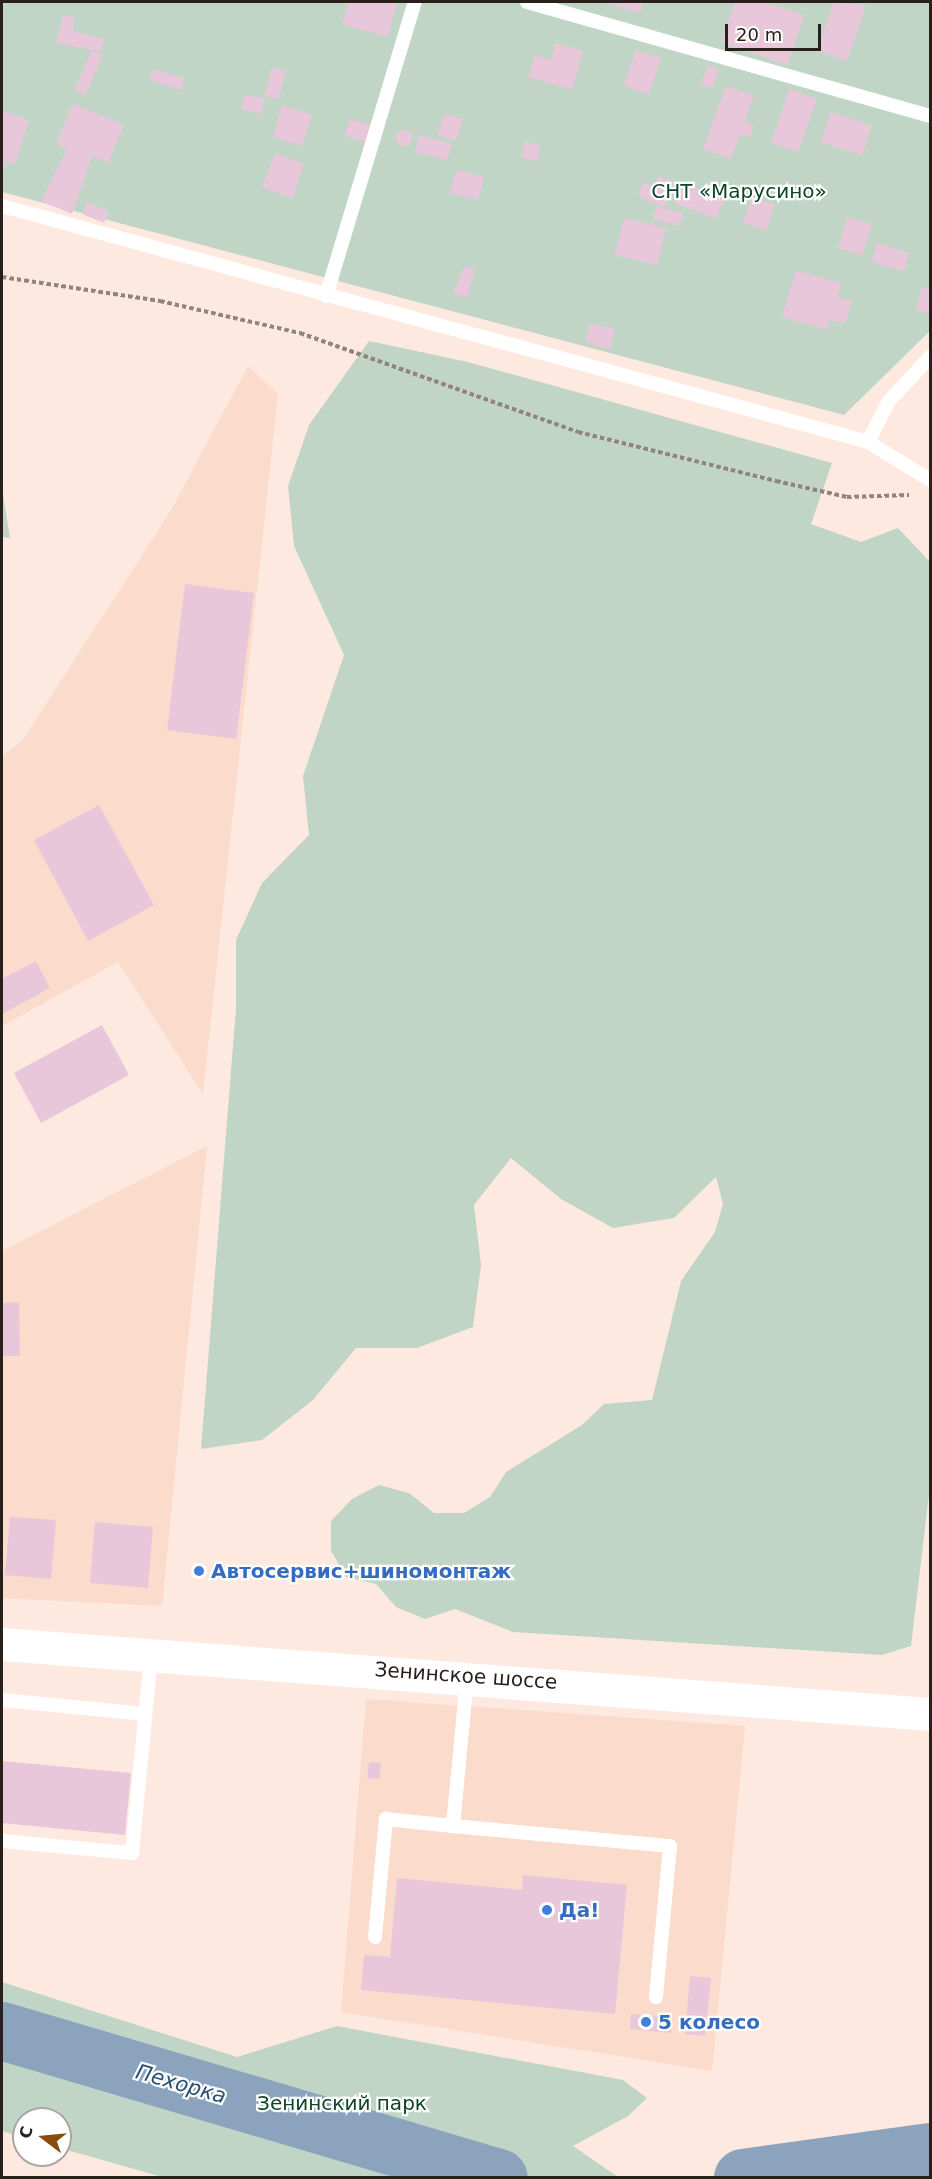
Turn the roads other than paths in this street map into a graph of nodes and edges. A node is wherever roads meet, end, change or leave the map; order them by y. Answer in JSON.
{"nodes":[{"id":1,"x":415,"y":2,"type":"edge"},
{"id":2,"x":527,"y":2,"type":"edge"},
{"id":3,"x":930,"y":116,"type":"edge"},
{"id":4,"x":2,"y":206,"type":"edge"},
{"id":5,"x":326,"y":296,"type":"junction"},
{"id":6,"x":930,"y":357,"type":"edge"},
{"id":7,"x":868,"y":442,"type":"junction"},
{"id":8,"x":930,"y":480,"type":"edge"},
{"id":9,"x":2,"y":1644,"type":"edge"},
{"id":10,"x":151,"y":1654,"type":"junction"},
{"id":11,"x":467,"y":1676,"type":"junction"},
{"id":12,"x":2,"y":1700,"type":"edge"},
{"id":13,"x":145,"y":1714,"type":"junction"},
{"id":14,"x":930,"y":1714,"type":"edge"},
{"id":15,"x":453,"y":1826,"type":"junction"},
{"id":16,"x":2,"y":1841,"type":"edge"},
{"id":17,"x":375,"y":1937,"type":"dead end"},
{"id":18,"x":656,"y":1998,"type":"dead end"}],
"edges":[{"from":1,"to":5,"type":"lane"},
{"from":2,"to":3,"type":"lane"},
{"from":4,"to":5,"type":"lane"},
{"from":5,"to":7,"type":"lane"},
{"from":6,"to":7,"type":"lane"},
{"from":7,"to":8,"type":"lane"},
{"from":9,"to":10,"type":"main road","name":"Зенинское шоссе"},
{"from":10,"to":11,"type":"main road","name":"Зенинское шоссе"},
{"from":10,"to":13,"type":"lane"},
{"from":11,"to":14,"type":"main road","name":"Зенинское шоссе"},
{"from":11,"to":15,"type":"lane"},
{"from":12,"to":13,"type":"lane"},
{"from":13,"to":16,"type":"lane"},
{"from":15,"to":17,"type":"lane"},
{"from":15,"to":18,"type":"lane"}]}
